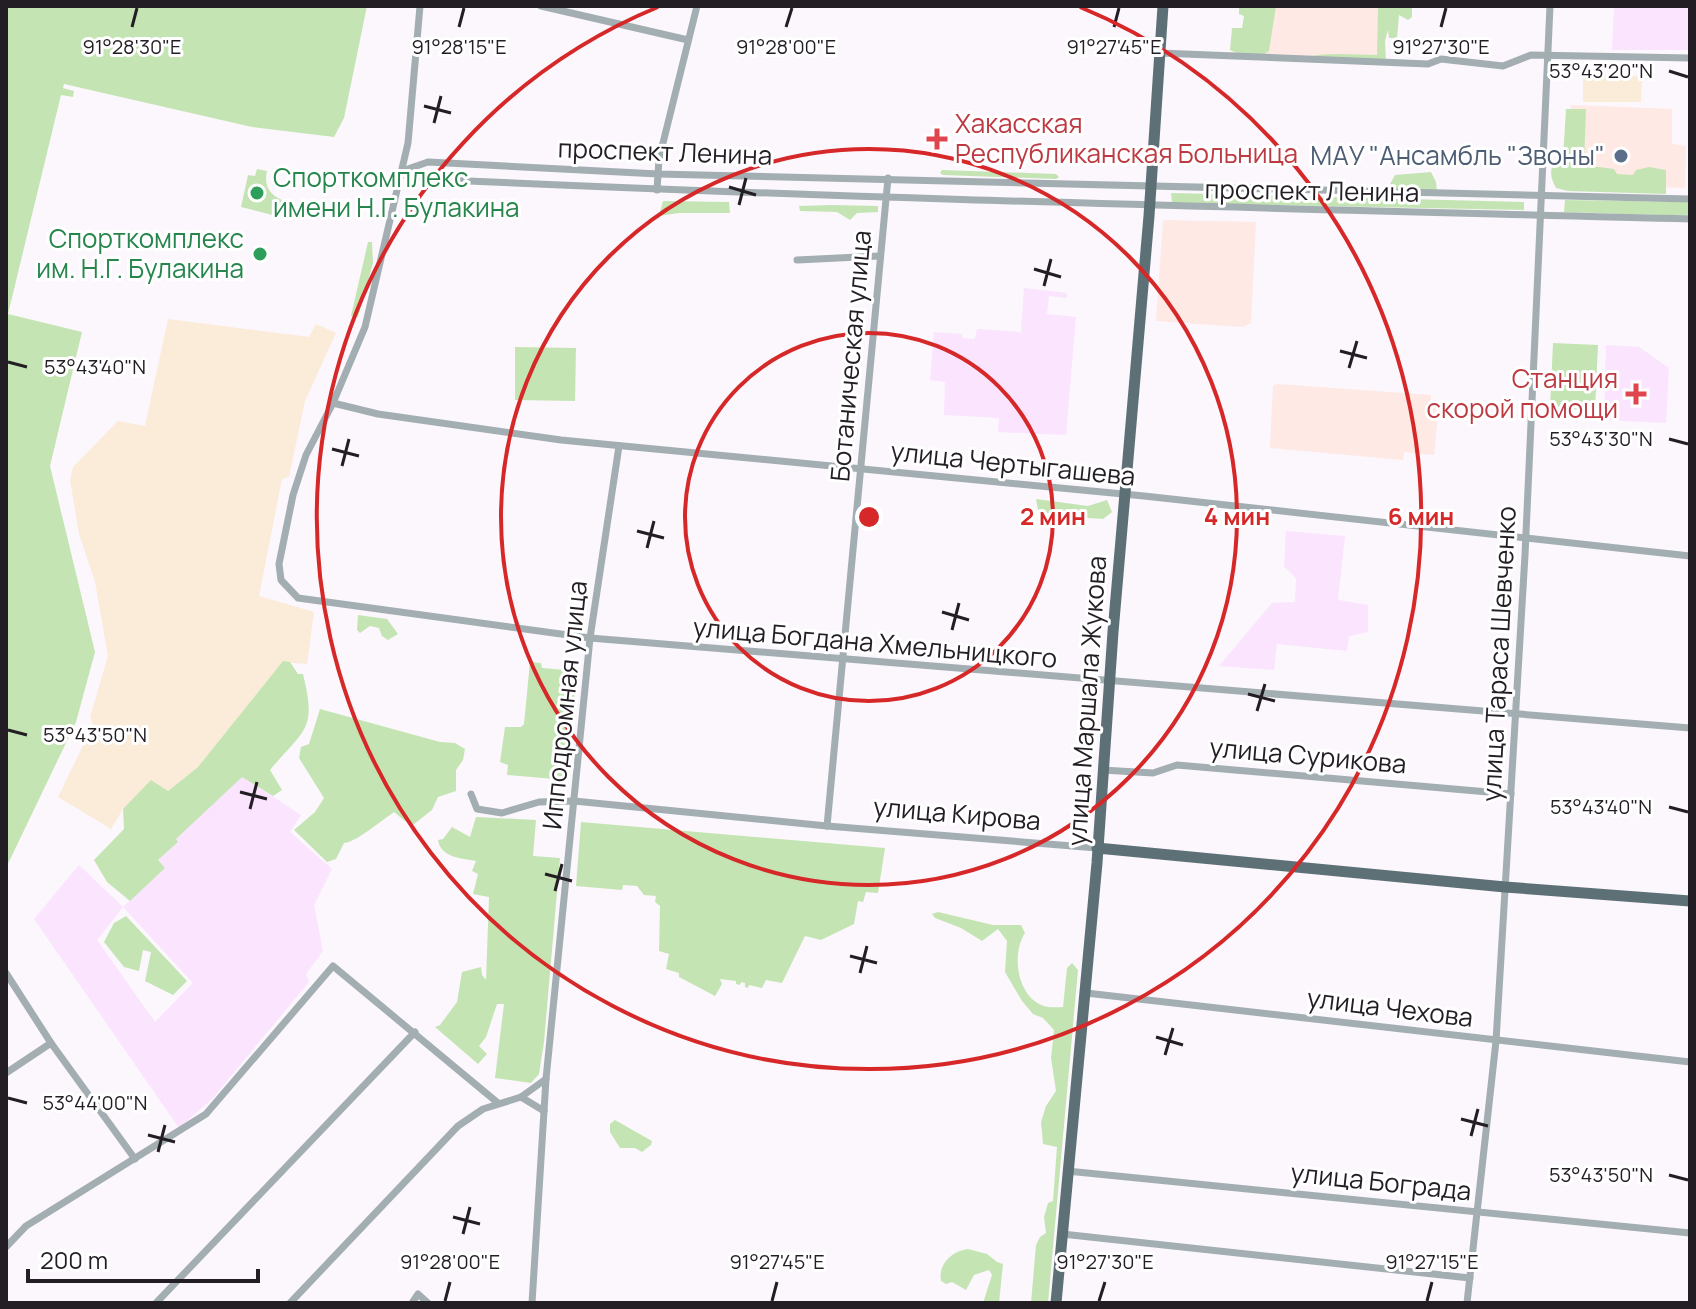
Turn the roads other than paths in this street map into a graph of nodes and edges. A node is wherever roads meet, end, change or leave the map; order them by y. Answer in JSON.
{"nodes":[{"id":1,"x":420,"y":6,"type":"edge"},
{"id":2,"x":541,"y":6,"type":"edge"},
{"id":3,"x":697,"y":6,"type":"edge"},
{"id":4,"x":1163,"y":6,"type":"edge"},
{"id":5,"x":1550,"y":6,"type":"edge"},
{"id":6,"x":688,"y":40,"type":"junction"},
{"id":7,"x":1160,"y":53,"type":"junction"},
{"id":8,"x":1548,"y":56,"type":"junction"},
{"id":9,"x":1690,"y":58,"type":"edge"},
{"id":10,"x":402,"y":171,"type":"junction"},
{"id":11,"x":658,"y":174,"type":"junction"},
{"id":12,"x":888,"y":178,"type":"junction"},
{"id":13,"x":1151,"y":187,"type":"junction"},
{"id":14,"x":657,"y":190,"type":"junction"},
{"id":15,"x":1542,"y":194,"type":"junction"},
{"id":16,"x":886,"y":196,"type":"junction"},
{"id":17,"x":1690,"y":199,"type":"edge"},
{"id":18,"x":1150,"y":207,"type":"junction"},
{"id":19,"x":1541,"y":215,"type":"junction"},
{"id":20,"x":1690,"y":219,"type":"edge"},
{"id":21,"x":879,"y":256,"type":"junction"},
{"id":22,"x":797,"y":260,"type":"dead end"},
{"id":23,"x":333,"y":403,"type":"junction"},
{"id":24,"x":619,"y":446,"type":"junction"},
{"id":25,"x":860,"y":469,"type":"junction"},
{"id":26,"x":1126,"y":495,"type":"junction"},
{"id":27,"x":1526,"y":539,"type":"junction"},
{"id":28,"x":1690,"y":556,"type":"edge"},
{"id":29,"x":590,"y":638,"type":"junction"},
{"id":30,"x":842,"y":661,"type":"junction"},
{"id":31,"x":1109,"y":682,"type":"junction"},
{"id":32,"x":1516,"y":713,"type":"junction"},
{"id":33,"x":1690,"y":728,"type":"edge"},
{"id":34,"x":1102,"y":770,"type":"junction"},
{"id":35,"x":471,"y":794,"type":"dead end"},
{"id":36,"x":1511,"y":794,"type":"junction"},
{"id":37,"x":574,"y":801,"type":"junction"},
{"id":38,"x":827,"y":826,"type":"junction"},
{"id":39,"x":1097,"y":848,"type":"junction"},
{"id":40,"x":1505,"y":887,"type":"junction"},
{"id":41,"x":1690,"y":901,"type":"edge"},
{"id":42,"x":6,"y":973,"type":"edge"},
{"id":43,"x":1086,"y":993,"type":"junction"},
{"id":44,"x":415,"y":1032,"type":"junction"},
{"id":45,"x":1496,"y":1041,"type":"junction"},
{"id":46,"x":51,"y":1043,"type":"junction"},
{"id":47,"x":1690,"y":1062,"type":"edge"},
{"id":48,"x":6,"y":1073,"type":"edge"},
{"id":49,"x":546,"y":1079,"type":"junction"},
{"id":50,"x":521,"y":1097,"type":"junction"},
{"id":51,"x":498,"y":1103,"type":"junction"},
{"id":52,"x":544,"y":1111,"type":"junction"},
{"id":53,"x":135,"y":1159,"type":"junction"},
{"id":54,"x":1067,"y":1171,"type":"junction"},
{"id":55,"x":1478,"y":1212,"type":"junction"},
{"id":56,"x":1690,"y":1233,"type":"edge"},
{"id":57,"x":1062,"y":1234,"type":"junction"},
{"id":58,"x":6,"y":1247,"type":"edge"},
{"id":59,"x":1470,"y":1278,"type":"junction"},
{"id":60,"x":156,"y":1303,"type":"edge"},
{"id":61,"x":290,"y":1303,"type":"edge"},
{"id":62,"x":412,"y":1303,"type":"edge"},
{"id":63,"x":428,"y":1303,"type":"edge"},
{"id":64,"x":532,"y":1303,"type":"edge"},
{"id":65,"x":1056,"y":1303,"type":"edge"},
{"id":66,"x":1467,"y":1303,"type":"edge"}],
"edges":[{"from":1,"to":10,"type":"street"},
{"from":2,"to":6,"type":"street"},
{"from":3,"to":6,"type":"street"},
{"from":4,"to":7,"type":"main road","name":"улица Маршала Жукова"},
{"from":5,"to":8,"type":"street","name":"улица Тараса Шевченко"},
{"from":6,"to":11,"type":"street"},
{"from":7,"to":8,"type":"street"},
{"from":7,"to":13,"type":"main road","name":"улица Маршала Жукова"},
{"from":8,"to":9,"type":"street"},
{"from":8,"to":15,"type":"street","name":"улица Тараса Шевченко"},
{"from":10,"to":11,"type":"street","name":"проспект Ленина"},
{"from":10,"to":14,"type":"street","name":"проспект Ленина"},
{"from":10,"to":23,"type":"street"},
{"from":11,"to":12,"type":"street","name":"проспект Ленина"},
{"from":11,"to":14,"type":"street"},
{"from":12,"to":13,"type":"street","name":"проспект Ленина"},
{"from":12,"to":16,"type":"street","name":"Ботаническая улица"},
{"from":13,"to":15,"type":"street","name":"проспект Ленина"},
{"from":13,"to":18,"type":"main road","name":"улица Маршала Жукова"},
{"from":14,"to":16,"type":"street","name":"проспект Ленина"},
{"from":15,"to":17,"type":"street","name":"проспект Ленина"},
{"from":15,"to":19,"type":"street","name":"улица Тараса Шевченко"},
{"from":16,"to":18,"type":"street","name":"проспект Ленина"},
{"from":16,"to":21,"type":"street","name":"Ботаническая улица"},
{"from":18,"to":19,"type":"street","name":"проспект Ленина"},
{"from":18,"to":26,"type":"main road","name":"улица Маршала Жукова"},
{"from":19,"to":20,"type":"street","name":"проспект Ленина"},
{"from":19,"to":27,"type":"street","name":"улица Тараса Шевченко"},
{"from":21,"to":22,"type":"street"},
{"from":21,"to":25,"type":"street","name":"Ботаническая улица"},
{"from":23,"to":24,"type":"street","name":"улица Чертыгашева"},
{"from":23,"to":29,"type":"street","name":"улица Богдана Хмельницкого"},
{"from":24,"to":25,"type":"street","name":"улица Чертыгашева"},
{"from":24,"to":29,"type":"street","name":"Ипподромная улица"},
{"from":25,"to":26,"type":"street","name":"улица Чертыгашева"},
{"from":25,"to":30,"type":"street","name":"Ботаническая улица"},
{"from":26,"to":27,"type":"street","name":"улица Чертыгашева"},
{"from":26,"to":31,"type":"main road","name":"улица Маршала Жукова"},
{"from":27,"to":28,"type":"street","name":"улица Чертыгашева"},
{"from":27,"to":32,"type":"street","name":"улица Тараса Шевченко"},
{"from":29,"to":30,"type":"street","name":"улица Богдана Хмельницкого"},
{"from":29,"to":37,"type":"street","name":"Ипподромная улица"},
{"from":30,"to":31,"type":"street","name":"улица Богдана Хмельницкого"},
{"from":30,"to":38,"type":"street","name":"Ботаническая улица"},
{"from":31,"to":32,"type":"street","name":"улица Богдана Хмельницкого"},
{"from":31,"to":34,"type":"main road","name":"улица Маршала Жукова"},
{"from":32,"to":33,"type":"street","name":"улица Богдана Хмельницкого"},
{"from":32,"to":36,"type":"street","name":"улица Тараса Шевченко"},
{"from":34,"to":36,"type":"street","name":"улица Сурикова"},
{"from":34,"to":39,"type":"main road","name":"улица Маршала Жукова"},
{"from":35,"to":37,"type":"street","name":"улица Кирова"},
{"from":36,"to":40,"type":"street","name":"улица Тараса Шевченко"},
{"from":37,"to":38,"type":"street","name":"улица Кирова"},
{"from":37,"to":49,"type":"street","name":"Ипподромная улица"},
{"from":38,"to":39,"type":"street","name":"улица Кирова"},
{"from":39,"to":40,"type":"main road","name":"улица Кирова"},
{"from":39,"to":43,"type":"main road","name":"улица Маршала Жукова"},
{"from":40,"to":41,"type":"main road","name":"улица Кирова"},
{"from":40,"to":45,"type":"street","name":"улица Тараса Шевченко"},
{"from":42,"to":46,"type":"street"},
{"from":43,"to":45,"type":"street","name":"улица Чехова"},
{"from":43,"to":54,"type":"main road","name":"улица Маршала Жукова"},
{"from":44,"to":51,"type":"street"},
{"from":44,"to":53,"type":"street"},
{"from":44,"to":60,"type":"street"},
{"from":45,"to":47,"type":"street","name":"улица Чехова"},
{"from":45,"to":55,"type":"street","name":"улица Тараса Шевченко"},
{"from":46,"to":48,"type":"street"},
{"from":46,"to":53,"type":"street"},
{"from":49,"to":50,"type":"street"},
{"from":49,"to":52,"type":"street","name":"Ипподромная улица"},
{"from":50,"to":51,"type":"street"},
{"from":50,"to":52,"type":"street"},
{"from":51,"to":61,"type":"street"},
{"from":52,"to":64,"type":"street","name":"Ипподромная улица"},
{"from":53,"to":58,"type":"street"},
{"from":54,"to":55,"type":"street","name":"улица Бограда"},
{"from":54,"to":57,"type":"main road","name":"улица Маршала Жукова"},
{"from":55,"to":56,"type":"street","name":"улица Бограда"},
{"from":55,"to":59,"type":"street","name":"улица Тараса Шевченко"},
{"from":57,"to":59,"type":"street"},
{"from":57,"to":65,"type":"main road","name":"улица Маршала Жукова"},
{"from":59,"to":66,"type":"street","name":"улица Тараса Шевченко"},
{"from":62,"to":63,"type":"street"}]}
